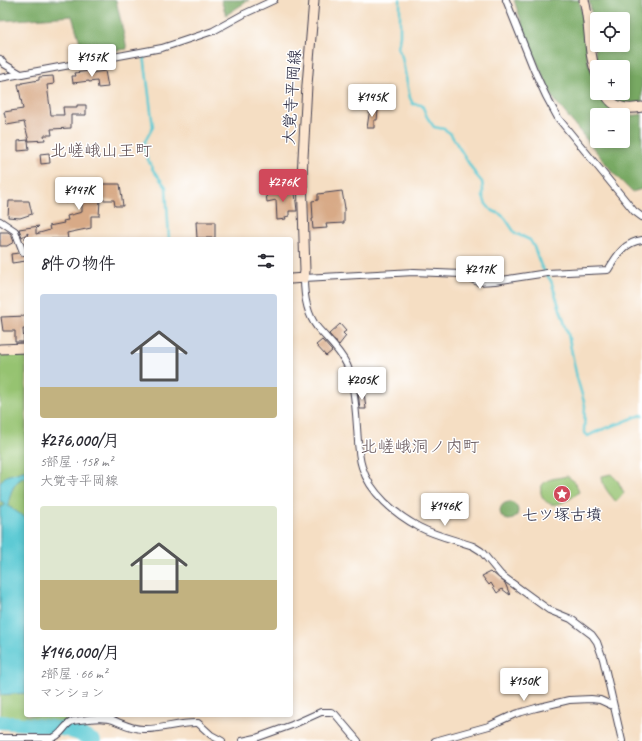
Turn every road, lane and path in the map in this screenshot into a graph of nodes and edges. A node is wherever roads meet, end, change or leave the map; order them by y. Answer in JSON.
{"nodes":[{"id":1,"x":274,"y":0,"type":"edge"},
{"id":2,"x":314,"y":0,"type":"edge"},
{"id":3,"x":506,"y":0,"type":"edge"},
{"id":4,"x":584,"y":0,"type":"edge"},
{"id":5,"x":0,"y":59,"type":"edge"},
{"id":6,"x":592,"y":60,"type":"edge"},
{"id":7,"x":21,"y":74,"type":"junction"},
{"id":8,"x":0,"y":78,"type":"edge"},
{"id":9,"x":610,"y":100,"type":"edge"},
{"id":10,"x":642,"y":107,"type":"edge"},
{"id":11,"x":642,"y":217,"type":"edge"},
{"id":12,"x":0,"y":221,"type":"edge"},
{"id":13,"x":642,"y":240,"type":"edge"},
{"id":14,"x":24,"y":252,"type":"edge"},
{"id":15,"x":304,"y":278,"type":"junction"},
{"id":16,"x":293,"y":279,"type":"edge"},
{"id":17,"x":24,"y":348,"type":"edge"},
{"id":18,"x":0,"y":349,"type":"edge"},
{"id":19,"x":613,"y":706,"type":"junction"},
{"id":20,"x":0,"y":738,"type":"edge"},
{"id":21,"x":222,"y":741,"type":"edge"},
{"id":22,"x":242,"y":741,"type":"edge"},
{"id":23,"x":358,"y":741,"type":"edge"},
{"id":24,"x":435,"y":741,"type":"edge"},
{"id":25,"x":622,"y":741,"type":"edge"}],
"edges":[{"from":1,"to":7,"type":"street"},
{"from":2,"to":15,"type":"main road","name":"大覚寺平岡線"},
{"from":3,"to":11,"type":"street"},
{"from":4,"to":6,"type":"main road"},
{"from":5,"to":7,"type":"street"},
{"from":7,"to":8,"type":"street"},
{"from":9,"to":10,"type":"main road"},
{"from":12,"to":14,"type":"street"},
{"from":13,"to":15,"type":"street"},
{"from":15,"to":16,"type":"main road"},
{"from":15,"to":19,"type":"street"},
{"from":17,"to":18,"type":"main road"},
{"from":19,"to":24,"type":"street"},
{"from":19,"to":25,"type":"street"},
{"from":20,"to":21,"type":"street"},
{"from":22,"to":23,"type":"street"}]}
